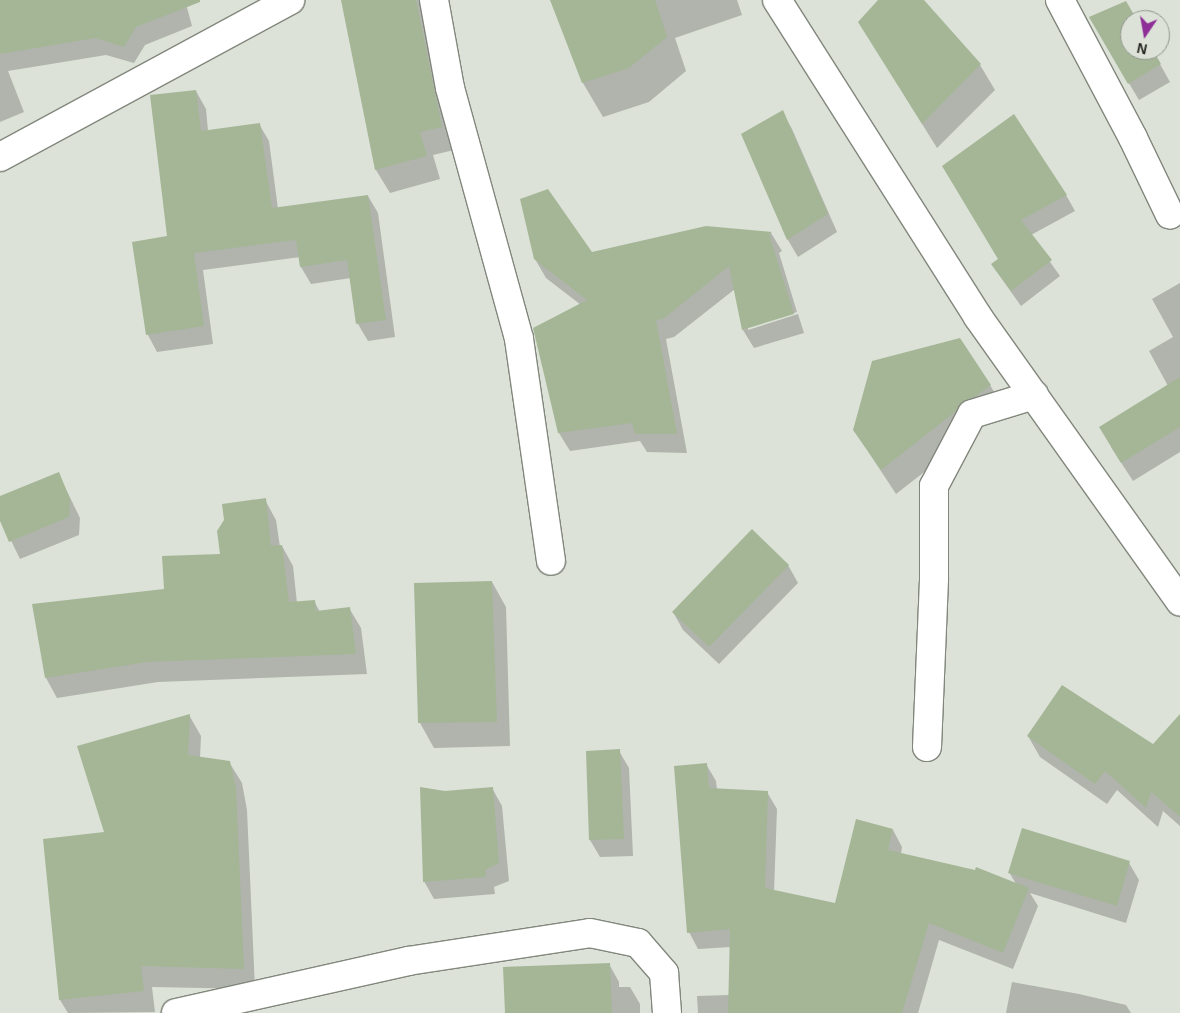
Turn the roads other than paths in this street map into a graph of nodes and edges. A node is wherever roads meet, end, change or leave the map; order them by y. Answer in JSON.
{"nodes":[{"id":1,"x":290,"y":0,"type":"edge"},
{"id":2,"x":434,"y":0,"type":"edge"},
{"id":3,"x":777,"y":0,"type":"edge"},
{"id":4,"x":1060,"y":0,"type":"edge"},
{"id":5,"x":0,"y":157,"type":"edge"},
{"id":6,"x":1170,"y":215,"type":"dead end"},
{"id":7,"x":1034,"y":395,"type":"junction"},
{"id":8,"x":551,"y":561,"type":"dead end"},
{"id":9,"x":1180,"y":601,"type":"edge"},
{"id":10,"x":926,"y":747,"type":"dead end"},
{"id":11,"x":176,"y":1013,"type":"edge"},
{"id":12,"x":667,"y":1013,"type":"edge"}],
"edges":[{"from":1,"to":5,"type":"street"},
{"from":2,"to":8,"type":"street"},
{"from":3,"to":7,"type":"street"},
{"from":4,"to":6,"type":"street"},
{"from":7,"to":9,"type":"street"},
{"from":7,"to":10,"type":"street"},
{"from":11,"to":12,"type":"street"}]}
